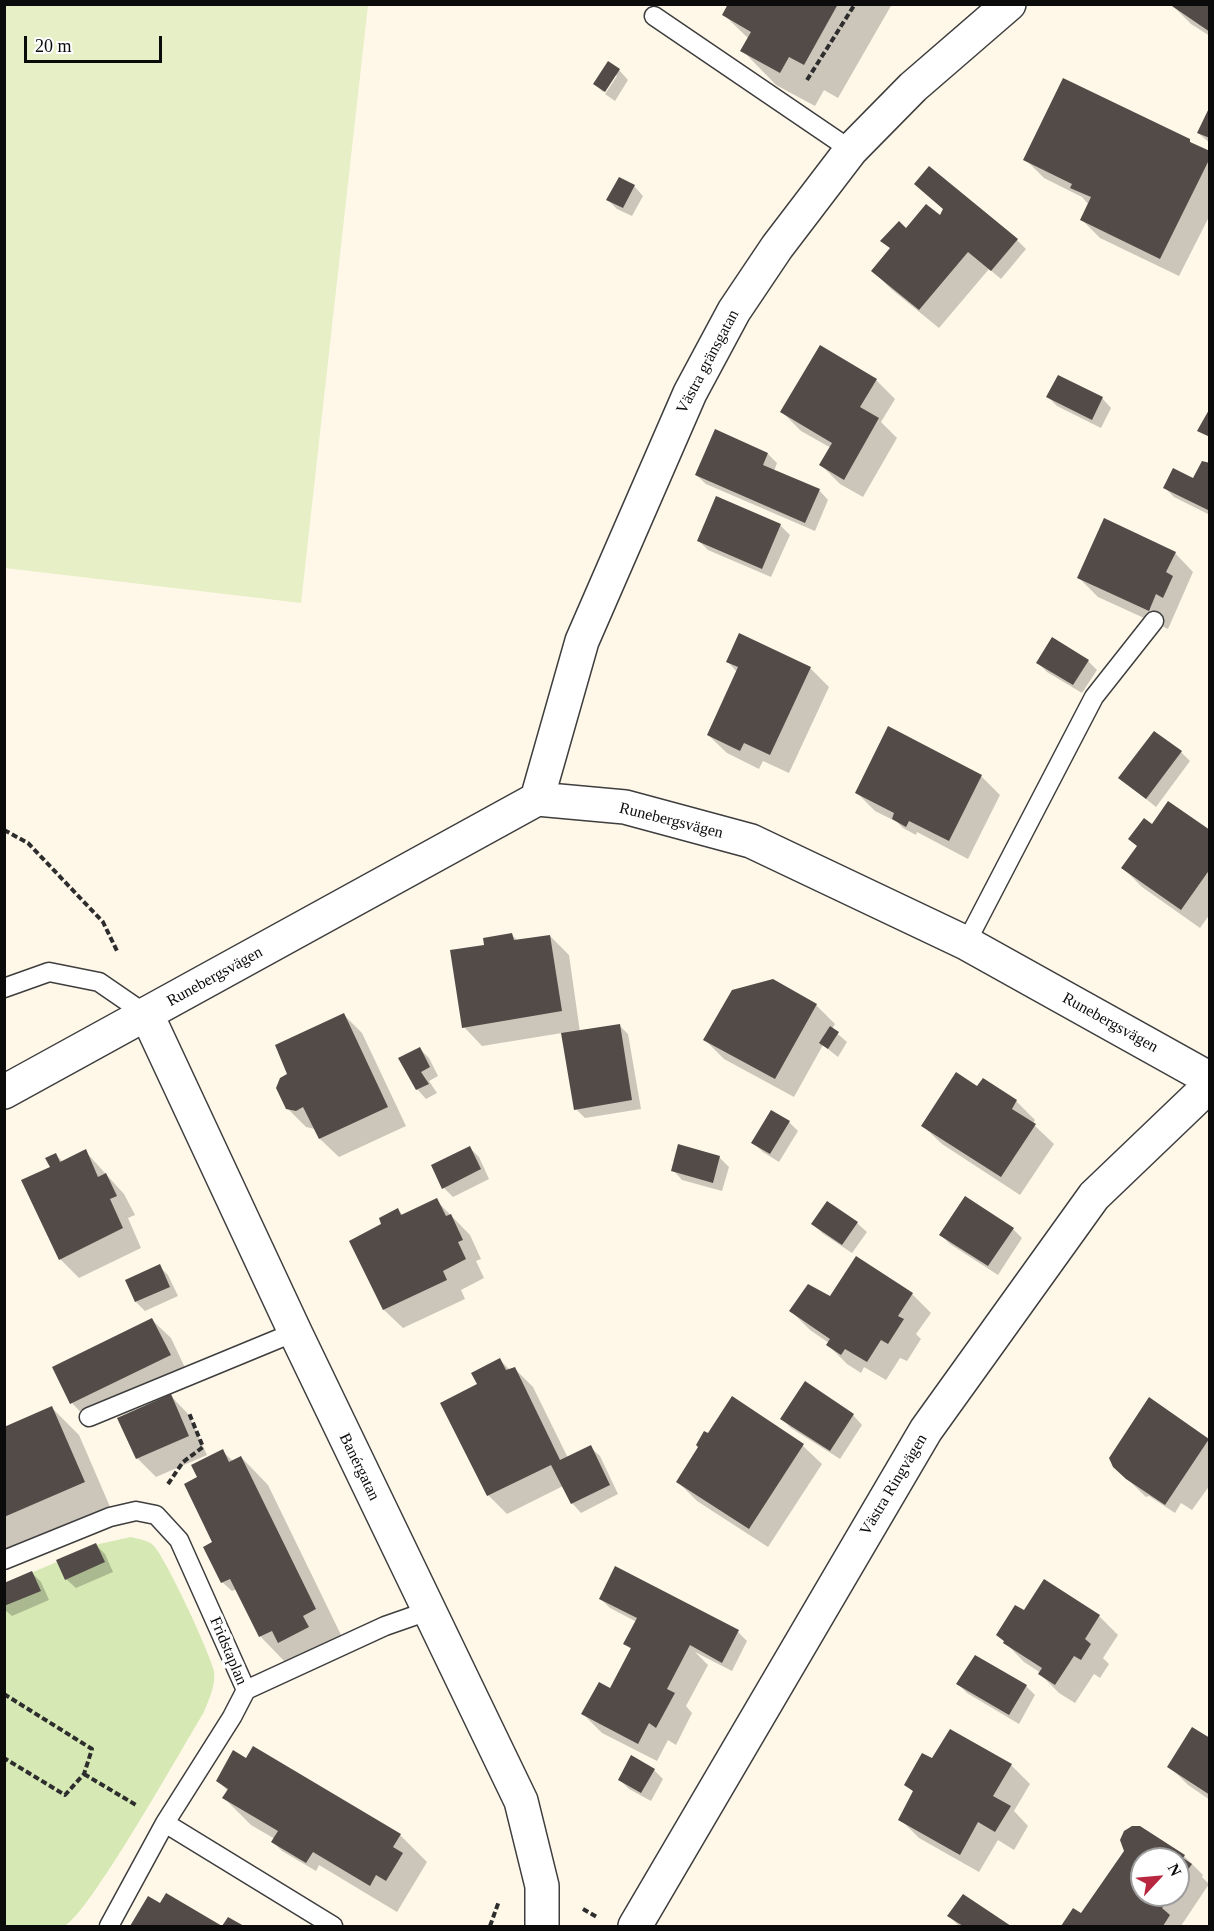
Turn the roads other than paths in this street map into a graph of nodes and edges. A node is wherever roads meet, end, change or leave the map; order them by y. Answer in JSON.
{"nodes":[{"id":1,"x":1009,"y":4,"type":"edge"},
{"id":2,"x":654,"y":16,"type":"dead end"},
{"id":3,"x":850,"y":150,"type":"junction"},
{"id":4,"x":1154,"y":621,"type":"dead end"},
{"id":5,"x":537,"y":799,"type":"junction"},
{"id":6,"x":966,"y":943,"type":"junction"},
{"id":7,"x":4,"y":988,"type":"edge"},
{"id":8,"x":147,"y":1015,"type":"junction"},
{"id":9,"x":1209,"y":1078,"type":"edge"},
{"id":10,"x":1209,"y":1085,"type":"edge"},
{"id":11,"x":4,"y":1092,"type":"edge"},
{"id":12,"x":295,"y":1332,"type":"junction"},
{"id":13,"x":89,"y":1417,"type":"dead end"},
{"id":14,"x":4,"y":1560,"type":"edge"},
{"id":15,"x":428,"y":1611,"type":"junction"},
{"id":16,"x":246,"y":1690,"type":"junction"},
{"id":17,"x":165,"y":1823,"type":"junction"},
{"id":18,"x":109,"y":1926,"type":"edge"},
{"id":19,"x":333,"y":1926,"type":"edge"},
{"id":20,"x":542,"y":1926,"type":"edge"},
{"id":21,"x":635,"y":1926,"type":"edge"}],
"edges":[{"from":1,"to":3,"type":"street","name":"Västra gränsgatan"},
{"from":2,"to":3,"type":"lane"},
{"from":3,"to":5,"type":"street","name":"Västra gränsgatan"},
{"from":4,"to":6,"type":"lane"},
{"from":5,"to":6,"type":"street","name":"Runebergsvägen"},
{"from":5,"to":8,"type":"street","name":"Runebergsvägen"},
{"from":6,"to":9,"type":"street","name":"Runebergsvägen"},
{"from":7,"to":8,"type":"lane"},
{"from":8,"to":11,"type":"street","name":"Runebergsvägen"},
{"from":8,"to":12,"type":"street","name":"Banérgatan"},
{"from":10,"to":21,"type":"street","name":"Västra Ringvägen"},
{"from":12,"to":13,"type":"lane"},
{"from":12,"to":15,"type":"street","name":"Banérgatan"},
{"from":14,"to":16,"type":"lane","name":"Fridstaplan"},
{"from":15,"to":16,"type":"lane"},
{"from":15,"to":20,"type":"street","name":"Banérgatan"},
{"from":16,"to":17,"type":"lane","name":"Fridstaplan"},
{"from":17,"to":18,"type":"lane","name":"Fridstaplan"},
{"from":17,"to":19,"type":"lane"}]}
